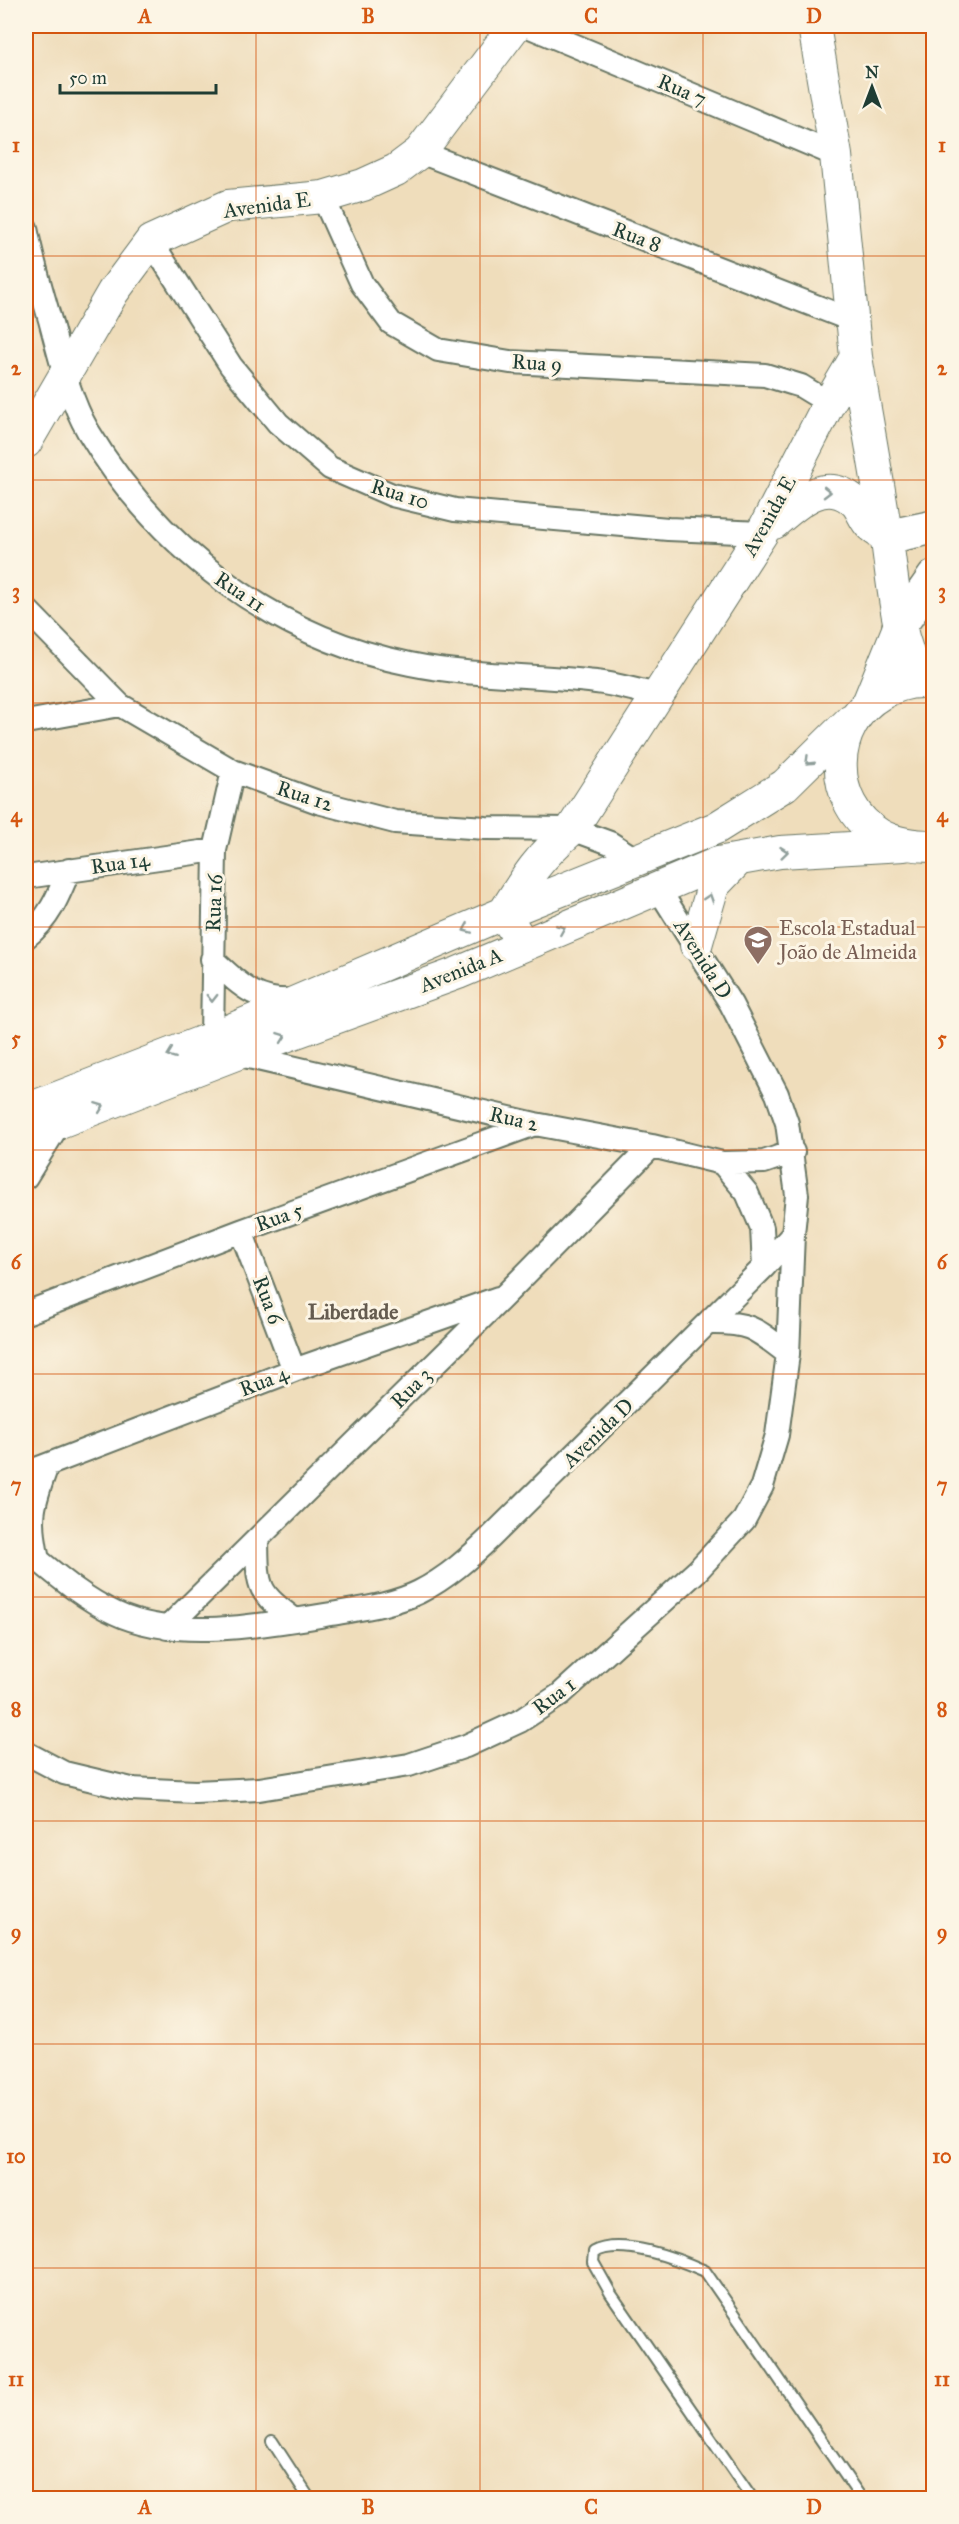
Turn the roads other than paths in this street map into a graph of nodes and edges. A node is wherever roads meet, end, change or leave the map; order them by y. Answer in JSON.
{"nodes":[{"id":1,"x":515,"y":26,"type":"edge"},
{"id":2,"x":528,"y":26,"type":"edge"},
{"id":3,"x":814,"y":26,"type":"edge"},
{"id":4,"x":420,"y":152,"type":"junction"},
{"id":5,"x":836,"y":155,"type":"junction"},
{"id":6,"x":323,"y":197,"type":"junction"},
{"id":7,"x":26,"y":228,"type":"edge"},
{"id":8,"x":151,"y":241,"type":"junction"},
{"id":9,"x":854,"y":321,"type":"junction"},
{"id":10,"x":856,"y":357,"type":"junction"},
{"id":11,"x":65,"y":375,"type":"junction"},
{"id":12,"x":829,"y":402,"type":"junction"},
{"id":13,"x":26,"y":442,"type":"edge"},
{"id":14,"x":933,"y":527,"type":"edge"},
{"id":15,"x":762,"y":533,"type":"junction"},
{"id":16,"x":886,"y":537,"type":"junction"},
{"id":17,"x":933,"y":577,"type":"edge"},
{"id":18,"x":26,"y":609,"type":"edge"},
{"id":19,"x":899,"y":627,"type":"junction"},
{"id":20,"x":927,"y":682,"type":"edge"},
{"id":21,"x":658,"y":695,"type":"junction"},
{"id":22,"x":120,"y":705,"type":"junction"},
{"id":23,"x":860,"y":711,"type":"junction"},
{"id":24,"x":26,"y":722,"type":"edge"},
{"id":25,"x":233,"y":771,"type":"junction"},
{"id":26,"x":572,"y":829,"type":"junction"},
{"id":27,"x":921,"y":847,"type":"edge"},
{"id":28,"x":215,"y":850,"type":"junction"},
{"id":29,"x":635,"y":859,"type":"junction"},
{"id":30,"x":738,"y":860,"type":"junction"},
{"id":31,"x":69,"y":870,"type":"junction"},
{"id":32,"x":26,"y":877,"type":"edge"},
{"id":33,"x":657,"y":888,"type":"junction"},
{"id":34,"x":504,"y":913,"type":"junction"},
{"id":35,"x":26,"y":937,"type":"edge"},
{"id":36,"x":524,"y":945,"type":"junction"},
{"id":37,"x":696,"y":945,"type":"junction"},
{"id":38,"x":212,"y":959,"type":"junction"},
{"id":39,"x":303,"y":1000,"type":"junction"},
{"id":40,"x":224,"y":1046,"type":"junction"},
{"id":41,"x":26,"y":1110,"type":"edge"},
{"id":42,"x":60,"y":1122,"type":"junction"},
{"id":43,"x":535,"y":1124,"type":"junction"},
{"id":44,"x":26,"y":1135,"type":"edge"},
{"id":45,"x":652,"y":1146,"type":"junction"},
{"id":46,"x":793,"y":1152,"type":"junction"},
{"id":47,"x":722,"y":1164,"type":"junction"},
{"id":48,"x":26,"y":1177,"type":"edge"},
{"id":49,"x":241,"y":1230,"type":"junction"},
{"id":50,"x":793,"y":1234,"type":"junction"},
{"id":51,"x":764,"y":1268,"type":"junction"},
{"id":52,"x":505,"y":1296,"type":"junction"},
{"id":53,"x":27,"y":1312,"type":"edge"},
{"id":54,"x":710,"y":1323,"type":"junction"},
{"id":55,"x":788,"y":1354,"type":"junction"},
{"id":56,"x":294,"y":1370,"type":"junction"},
{"id":57,"x":36,"y":1470,"type":"edge"},
{"id":58,"x":257,"y":1540,"type":"junction"},
{"id":59,"x":32,"y":1555,"type":"edge"},
{"id":60,"x":295,"y":1620,"type":"junction"},
{"id":61,"x":167,"y":1628,"type":"junction"},
{"id":62,"x":26,"y":1753,"type":"edge"},
{"id":63,"x":272,"y":2441,"type":"dead end"},
{"id":64,"x":309,"y":2499,"type":"edge"},
{"id":65,"x":752,"y":2499,"type":"edge"},
{"id":66,"x":861,"y":2499,"type":"edge"}],
"edges":[{"from":1,"to":4,"type":"street","name":"Avenida E"},
{"from":2,"to":5,"type":"street","name":"Rua 7"},
{"from":3,"to":5,"type":"street"},
{"from":4,"to":6,"type":"street","name":"Avenida E"},
{"from":4,"to":9,"type":"street","name":"Rua 8"},
{"from":5,"to":9,"type":"street"},
{"from":6,"to":8,"type":"street","name":"Avenida E"},
{"from":6,"to":12,"type":"street","name":"Rua 9"},
{"from":7,"to":11,"type":"street","name":"Rua 11"},
{"from":8,"to":11,"type":"street","name":"Avenida E"},
{"from":8,"to":15,"type":"street","name":"Rua 10"},
{"from":9,"to":10,"type":"street"},
{"from":10,"to":12,"type":"street","name":"Avenida E"},
{"from":10,"to":16,"type":"street"},
{"from":11,"to":13,"type":"street","name":"Avenida E"},
{"from":11,"to":21,"type":"street","name":"Rua 11"},
{"from":12,"to":15,"type":"street","name":"Avenida E"},
{"from":14,"to":16,"type":"highway"},
{"from":15,"to":16,"type":"street","one_way":true},
{"from":15,"to":21,"type":"street","name":"Avenida E"},
{"from":16,"to":19,"type":"street"},
{"from":17,"to":19,"type":"highway"},
{"from":18,"to":22,"type":"street","name":"Rua 12"},
{"from":19,"to":20,"type":"street"},
{"from":19,"to":23,"type":"street"},
{"from":20,"to":23,"type":"street"},
{"from":21,"to":26,"type":"street","name":"Avenida E"},
{"from":22,"to":24,"type":"street"},
{"from":22,"to":25,"type":"street","name":"Rua 12"},
{"from":23,"to":27,"type":"street"},
{"from":23,"to":29,"type":"street","name":"Avenida A","one_way":true},
{"from":25,"to":26,"type":"street","name":"Rua 12"},
{"from":25,"to":28,"type":"street","name":"Rua 16"},
{"from":26,"to":29,"type":"street","name":"Rua 12"},
{"from":26,"to":34,"type":"street","name":"Avenida E"},
{"from":30,"to":27,"type":"street","name":"Avenida A","one_way":true},
{"from":28,"to":31,"type":"street","name":"Rua 14"},
{"from":28,"to":38,"type":"street","name":"Rua 16"},
{"from":29,"to":34,"type":"street","name":"Avenida A"},
{"from":30,"to":33,"type":"street","name":"Avenida A"},
{"from":37,"to":30,"type":"street","one_way":true},
{"from":31,"to":32,"type":"street","name":"Rua 14"},
{"from":31,"to":35,"type":"street"},
{"from":36,"to":33,"type":"street","name":"Avenida A","one_way":true},
{"from":33,"to":37,"type":"street","name":"Avenida D"},
{"from":34,"to":36,"type":"street"},
{"from":34,"to":39,"type":"street","name":"Avenida A","one_way":true},
{"from":40,"to":36,"type":"street","name":"Avenida A","one_way":true},
{"from":37,"to":46,"type":"street","name":"Avenida D"},
{"from":38,"to":39,"type":"street"},
{"from":38,"to":40,"type":"street","name":"Rua 16","one_way":true},
{"from":39,"to":40,"type":"street","name":"Avenida A"},
{"from":40,"to":41,"type":"street","name":"Avenida A","one_way":true},
{"from":42,"to":40,"type":"street","name":"Avenida A","one_way":true},
{"from":40,"to":43,"type":"street","name":"Rua 2"},
{"from":42,"to":44,"type":"street","name":"Avenida A"},
{"from":42,"to":48,"type":"street"},
{"from":43,"to":45,"type":"street","name":"Rua 2"},
{"from":43,"to":49,"type":"street","name":"Rua 5"},
{"from":45,"to":47,"type":"street","name":"Rua 2"},
{"from":45,"to":52,"type":"street","name":"Rua 3"},
{"from":46,"to":47,"type":"street","name":"Rua 2"},
{"from":46,"to":50,"type":"street","name":"Avenida D"},
{"from":47,"to":51,"type":"street"},
{"from":49,"to":53,"type":"street","name":"Rua 5"},
{"from":49,"to":56,"type":"street","name":"Rua 6"},
{"from":50,"to":51,"type":"street","name":"Avenida D"},
{"from":50,"to":55,"type":"street","name":"Rua 1"},
{"from":51,"to":54,"type":"street","name":"Avenida D"},
{"from":52,"to":56,"type":"street","name":"Rua 4"},
{"from":52,"to":58,"type":"street","name":"Rua 3"},
{"from":54,"to":55,"type":"street"},
{"from":54,"to":60,"type":"street","name":"Avenida D"},
{"from":55,"to":62,"type":"street","name":"Rua 1"},
{"from":56,"to":57,"type":"street","name":"Rua 4"},
{"from":57,"to":59,"type":"street"},
{"from":58,"to":60,"type":"street"},
{"from":58,"to":61,"type":"street","name":"Rua 3"},
{"from":59,"to":61,"type":"street","name":"Avenida D"},
{"from":60,"to":61,"type":"street","name":"Avenida D"},
{"from":63,"to":64,"type":"lane"},
{"from":65,"to":66,"type":"lane"}]}
